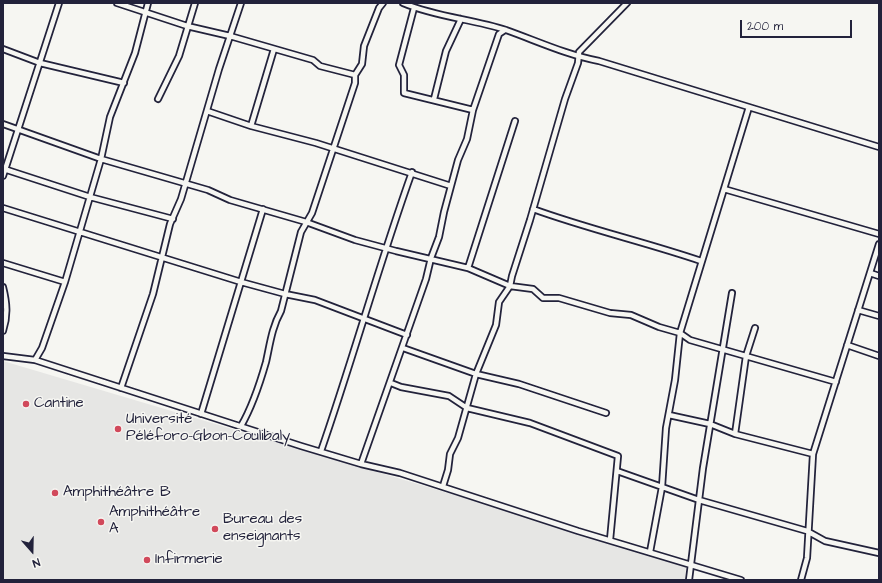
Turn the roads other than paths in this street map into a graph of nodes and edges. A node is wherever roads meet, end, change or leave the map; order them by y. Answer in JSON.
{"nodes":[{"id":1,"x":59,"y":3,"type":"edge"},
{"id":2,"x":117,"y":3,"type":"edge"},
{"id":3,"x":148,"y":3,"type":"edge"},
{"id":4,"x":195,"y":3,"type":"edge"},
{"id":5,"x":241,"y":3,"type":"edge"},
{"id":6,"x":383,"y":3,"type":"edge"},
{"id":7,"x":403,"y":3,"type":"edge"},
{"id":8,"x":627,"y":3,"type":"edge"},
{"id":9,"x":414,"y":8,"type":"junction"},
{"id":10,"x":145,"y":12,"type":"junction"},
{"id":11,"x":461,"y":19,"type":"junction"},
{"id":12,"x":187,"y":26,"type":"junction"},
{"id":13,"x":505,"y":30,"type":"junction"},
{"id":14,"x":230,"y":36,"type":"junction"},
{"id":15,"x":3,"y":49,"type":"edge"},
{"id":16,"x":274,"y":49,"type":"junction"},
{"id":17,"x":579,"y":57,"type":"junction"},
{"id":18,"x":40,"y":63,"type":"junction"},
{"id":19,"x":355,"y":75,"type":"junction"},
{"id":20,"x":124,"y":82,"type":"junction"},
{"id":21,"x":158,"y":99,"type":"dead end"},
{"id":22,"x":434,"y":99,"type":"junction"},
{"id":23,"x":749,"y":107,"type":"junction"},
{"id":24,"x":473,"y":110,"type":"junction"},
{"id":25,"x":207,"y":111,"type":"junction"},
{"id":26,"x":515,"y":121,"type":"dead end"},
{"id":27,"x":3,"y":124,"type":"edge"},
{"id":28,"x":251,"y":126,"type":"junction"},
{"id":29,"x":18,"y":129,"type":"junction"},
{"id":30,"x":879,"y":147,"type":"edge"},
{"id":31,"x":334,"y":149,"type":"junction"},
{"id":32,"x":101,"y":160,"type":"junction"},
{"id":33,"x":4,"y":169,"type":"edge"},
{"id":34,"x":412,"y":172,"type":"junction"},
{"id":35,"x":3,"y":176,"type":"edge"},
{"id":36,"x":185,"y":184,"type":"junction"},
{"id":37,"x":451,"y":186,"type":"junction"},
{"id":38,"x":724,"y":189,"type":"junction"},
{"id":39,"x":90,"y":197,"type":"junction"},
{"id":40,"x":3,"y":208,"type":"edge"},
{"id":41,"x":263,"y":209,"type":"junction"},
{"id":42,"x":533,"y":209,"type":"junction"},
{"id":43,"x":173,"y":219,"type":"junction"},
{"id":44,"x":306,"y":222,"type":"junction"},
{"id":45,"x":80,"y":231,"type":"junction"},
{"id":46,"x":879,"y":234,"type":"edge"},
{"id":47,"x":879,"y":244,"type":"edge"},
{"id":48,"x":386,"y":249,"type":"junction"},
{"id":49,"x":162,"y":257,"type":"junction"},
{"id":50,"x":431,"y":258,"type":"junction"},
{"id":51,"x":701,"y":261,"type":"junction"},
{"id":52,"x":3,"y":264,"type":"edge"},
{"id":53,"x":468,"y":268,"type":"junction"},
{"id":54,"x":870,"y":273,"type":"junction"},
{"id":55,"x":879,"y":276,"type":"edge"},
{"id":56,"x":65,"y":282,"type":"junction"},
{"id":57,"x":241,"y":282,"type":"junction"},
{"id":58,"x":510,"y":286,"type":"junction"},
{"id":59,"x":3,"y":288,"type":"edge"},
{"id":60,"x":732,"y":293,"type":"dead end"},
{"id":61,"x":285,"y":294,"type":"junction"},
{"id":62,"x":858,"y":310,"type":"junction"},
{"id":63,"x":879,"y":316,"type":"edge"},
{"id":64,"x":365,"y":319,"type":"junction"},
{"id":65,"x":755,"y":328,"type":"dead end"},
{"id":66,"x":3,"y":331,"type":"edge"},
{"id":67,"x":680,"y":333,"type":"junction"},
{"id":68,"x":407,"y":335,"type":"junction"},
{"id":69,"x":847,"y":345,"type":"junction"},
{"id":70,"x":403,"y":348,"type":"junction"},
{"id":71,"x":723,"y":350,"type":"junction"},
{"id":72,"x":3,"y":356,"type":"edge"},
{"id":73,"x":746,"y":356,"type":"junction"},
{"id":74,"x":879,"y":356,"type":"edge"},
{"id":75,"x":35,"y":360,"type":"junction"},
{"id":76,"x":476,"y":374,"type":"junction"},
{"id":77,"x":836,"y":382,"type":"junction"},
{"id":78,"x":391,"y":383,"type":"junction"},
{"id":79,"x":121,"y":388,"type":"junction"},
{"id":80,"x":467,"y":408,"type":"junction"},
{"id":81,"x":606,"y":413,"type":"dead end"},
{"id":82,"x":201,"y":414,"type":"junction"},
{"id":83,"x":669,"y":415,"type":"junction"},
{"id":84,"x":710,"y":424,"type":"junction"},
{"id":85,"x":241,"y":426,"type":"junction"},
{"id":86,"x":735,"y":434,"type":"junction"},
{"id":87,"x":321,"y":451,"type":"junction"},
{"id":88,"x":814,"y":454,"type":"junction"},
{"id":89,"x":361,"y":464,"type":"junction"},
{"id":90,"x":617,"y":471,"type":"junction"},
{"id":91,"x":442,"y":486,"type":"junction"},
{"id":92,"x":662,"y":487,"type":"junction"},
{"id":93,"x":699,"y":500,"type":"junction"},
{"id":94,"x":807,"y":532,"type":"junction"},
{"id":95,"x":610,"y":540,"type":"junction"},
{"id":96,"x":650,"y":552,"type":"junction"},
{"id":97,"x":879,"y":553,"type":"edge"},
{"id":98,"x":691,"y":564,"type":"junction"},
{"id":99,"x":690,"y":580,"type":"edge"},
{"id":100,"x":741,"y":580,"type":"edge"},
{"id":101,"x":801,"y":580,"type":"edge"}],
"edges":[{"from":1,"to":18,"type":"street"},
{"from":2,"to":10,"type":"street"},
{"from":3,"to":10,"type":"street"},
{"from":4,"to":12,"type":"street"},
{"from":5,"to":14,"type":"street"},
{"from":6,"to":19,"type":"street"},
{"from":7,"to":9,"type":"street"},
{"from":8,"to":17,"type":"street"},
{"from":9,"to":11,"type":"street"},
{"from":9,"to":22,"type":"street"},
{"from":10,"to":12,"type":"street"},
{"from":10,"to":20,"type":"street"},
{"from":11,"to":13,"type":"street"},
{"from":11,"to":22,"type":"street"},
{"from":12,"to":14,"type":"street"},
{"from":12,"to":21,"type":"street"},
{"from":13,"to":17,"type":"street"},
{"from":13,"to":24,"type":"street"},
{"from":14,"to":16,"type":"street"},
{"from":14,"to":25,"type":"street"},
{"from":15,"to":18,"type":"street"},
{"from":16,"to":19,"type":"street"},
{"from":16,"to":28,"type":"street"},
{"from":17,"to":23,"type":"street"},
{"from":17,"to":42,"type":"street"},
{"from":18,"to":20,"type":"street"},
{"from":18,"to":29,"type":"street"},
{"from":19,"to":31,"type":"street"},
{"from":20,"to":32,"type":"street"},
{"from":22,"to":24,"type":"street"},
{"from":23,"to":30,"type":"street"},
{"from":23,"to":38,"type":"street"},
{"from":24,"to":37,"type":"street"},
{"from":25,"to":28,"type":"street"},
{"from":25,"to":36,"type":"street"},
{"from":26,"to":53,"type":"street"},
{"from":27,"to":29,"type":"street"},
{"from":28,"to":31,"type":"street"},
{"from":29,"to":32,"type":"street"},
{"from":29,"to":33,"type":"street"},
{"from":31,"to":34,"type":"street"},
{"from":31,"to":44,"type":"street"},
{"from":32,"to":36,"type":"street"},
{"from":32,"to":39,"type":"street"},
{"from":33,"to":35,"type":"street"},
{"from":33,"to":39,"type":"street"},
{"from":34,"to":37,"type":"street"},
{"from":34,"to":48,"type":"street"},
{"from":36,"to":41,"type":"street"},
{"from":36,"to":43,"type":"street"},
{"from":37,"to":50,"type":"street"},
{"from":38,"to":46,"type":"street"},
{"from":38,"to":51,"type":"street"},
{"from":39,"to":43,"type":"street"},
{"from":39,"to":45,"type":"street"},
{"from":40,"to":45,"type":"street"},
{"from":41,"to":44,"type":"street"},
{"from":41,"to":57,"type":"street"},
{"from":42,"to":51,"type":"street"},
{"from":42,"to":58,"type":"street"},
{"from":43,"to":49,"type":"street"},
{"from":44,"to":48,"type":"street"},
{"from":44,"to":61,"type":"street"},
{"from":45,"to":49,"type":"street"},
{"from":45,"to":56,"type":"street"},
{"from":47,"to":54,"type":"street"},
{"from":48,"to":50,"type":"street"},
{"from":48,"to":64,"type":"street"},
{"from":49,"to":57,"type":"street"},
{"from":49,"to":79,"type":"street"},
{"from":50,"to":53,"type":"street"},
{"from":50,"to":68,"type":"street"},
{"from":51,"to":67,"type":"street"},
{"from":52,"to":56,"type":"street"},
{"from":53,"to":58,"type":"street"},
{"from":54,"to":55,"type":"street"},
{"from":54,"to":62,"type":"street"},
{"from":56,"to":75,"type":"street"},
{"from":57,"to":61,"type":"street"},
{"from":57,"to":82,"type":"street"},
{"from":58,"to":67,"type":"street"},
{"from":58,"to":76,"type":"street"},
{"from":59,"to":66,"type":"street"},
{"from":60,"to":71,"type":"street"},
{"from":61,"to":64,"type":"street"},
{"from":61,"to":85,"type":"street"},
{"from":62,"to":63,"type":"street"},
{"from":62,"to":69,"type":"street"},
{"from":64,"to":68,"type":"street"},
{"from":64,"to":87,"type":"street"},
{"from":65,"to":73,"type":"street"},
{"from":67,"to":71,"type":"street"},
{"from":67,"to":83,"type":"street"},
{"from":68,"to":70,"type":"street"},
{"from":69,"to":74,"type":"street"},
{"from":69,"to":77,"type":"street"},
{"from":70,"to":76,"type":"street"},
{"from":70,"to":78,"type":"street"},
{"from":71,"to":73,"type":"street"},
{"from":71,"to":84,"type":"street"},
{"from":72,"to":75,"type":"street"},
{"from":73,"to":77,"type":"street"},
{"from":73,"to":86,"type":"street"},
{"from":75,"to":79,"type":"street"},
{"from":76,"to":80,"type":"street"},
{"from":76,"to":81,"type":"street"},
{"from":77,"to":88,"type":"street"},
{"from":78,"to":80,"type":"street"},
{"from":78,"to":89,"type":"street"},
{"from":79,"to":82,"type":"street"},
{"from":80,"to":90,"type":"street"},
{"from":80,"to":91,"type":"street"},
{"from":82,"to":85,"type":"street"},
{"from":83,"to":84,"type":"street"},
{"from":83,"to":92,"type":"street"},
{"from":84,"to":86,"type":"street"},
{"from":84,"to":93,"type":"street"},
{"from":85,"to":87,"type":"street"},
{"from":86,"to":88,"type":"street"},
{"from":87,"to":89,"type":"street"},
{"from":88,"to":94,"type":"street"},
{"from":89,"to":91,"type":"street"},
{"from":90,"to":92,"type":"street"},
{"from":90,"to":95,"type":"street"},
{"from":91,"to":95,"type":"street"},
{"from":92,"to":93,"type":"street"},
{"from":92,"to":96,"type":"street"},
{"from":93,"to":94,"type":"street"},
{"from":93,"to":98,"type":"street"},
{"from":94,"to":97,"type":"street"},
{"from":94,"to":101,"type":"street"},
{"from":95,"to":96,"type":"street"},
{"from":96,"to":98,"type":"street"},
{"from":98,"to":99,"type":"street"},
{"from":98,"to":100,"type":"street"}]}
